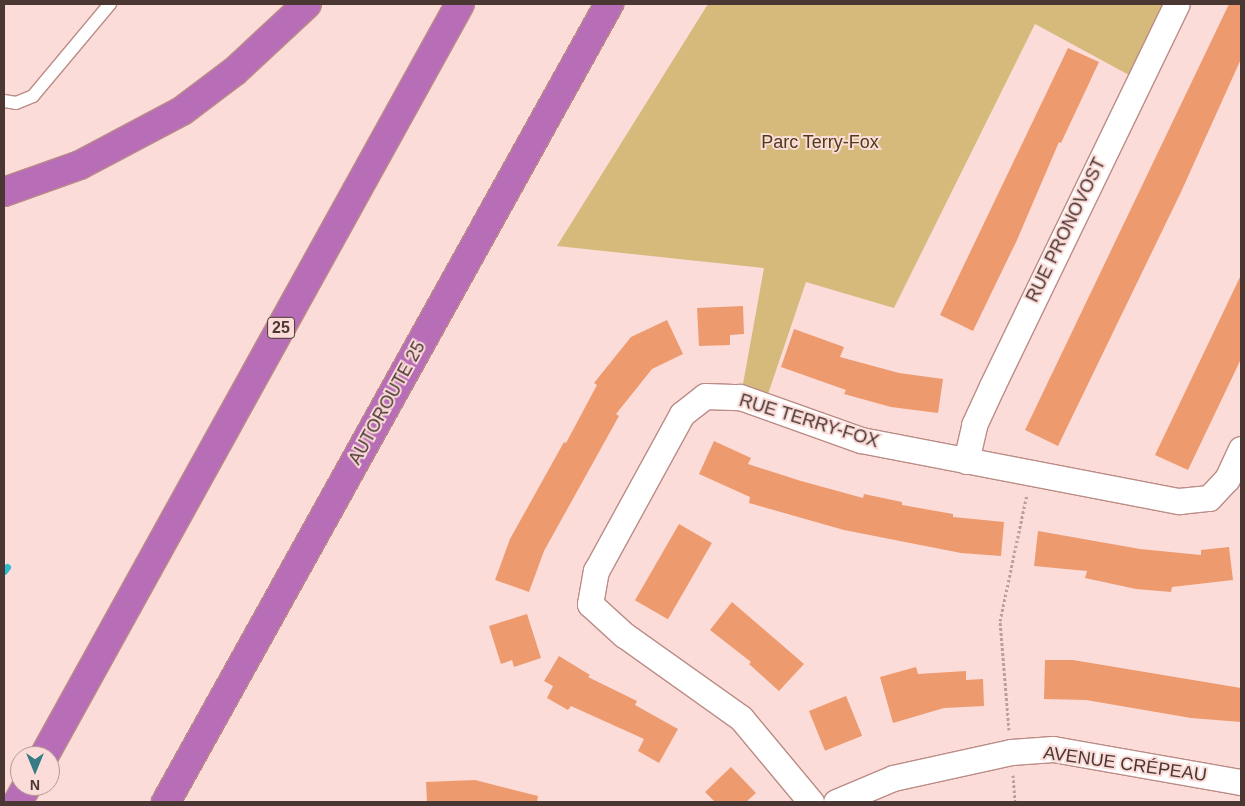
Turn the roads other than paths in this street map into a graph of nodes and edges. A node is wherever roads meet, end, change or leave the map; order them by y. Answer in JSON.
{"nodes":[{"id":1,"x":110,"y":4,"type":"edge"},
{"id":2,"x":307,"y":4,"type":"edge"},
{"id":3,"x":460,"y":4,"type":"edge"},
{"id":4,"x":609,"y":4,"type":"edge"},
{"id":5,"x":1177,"y":4,"type":"edge"},
{"id":6,"x":4,"y":101,"type":"edge"},
{"id":7,"x":4,"y":192,"type":"edge"},
{"id":8,"x":1241,"y":449,"type":"edge"},
{"id":9,"x":966,"y":461,"type":"junction"},
{"id":10,"x":50,"y":746,"type":"edge"},
{"id":11,"x":1241,"y":782,"type":"edge"},
{"id":12,"x":166,"y":802,"type":"edge"},
{"id":13,"x":812,"y":802,"type":"edge"},
{"id":14,"x":836,"y":802,"type":"edge"}],
"edges":[{"from":1,"to":6,"type":"lane"},
{"from":2,"to":7,"type":"highway"},
{"from":3,"to":10,"type":"highway","number":"25"},
{"from":4,"to":12,"type":"highway","name":"AUTOROUTE 25"},
{"from":5,"to":9,"type":"street","name":"RUE PRONOVOST"},
{"from":8,"to":9,"type":"street","name":"RUE TERRY-FOX"},
{"from":9,"to":13,"type":"street","name":"RUE TERRY-FOX"},
{"from":11,"to":14,"type":"street","name":"AVENUE CRÉPEAU"}]}
